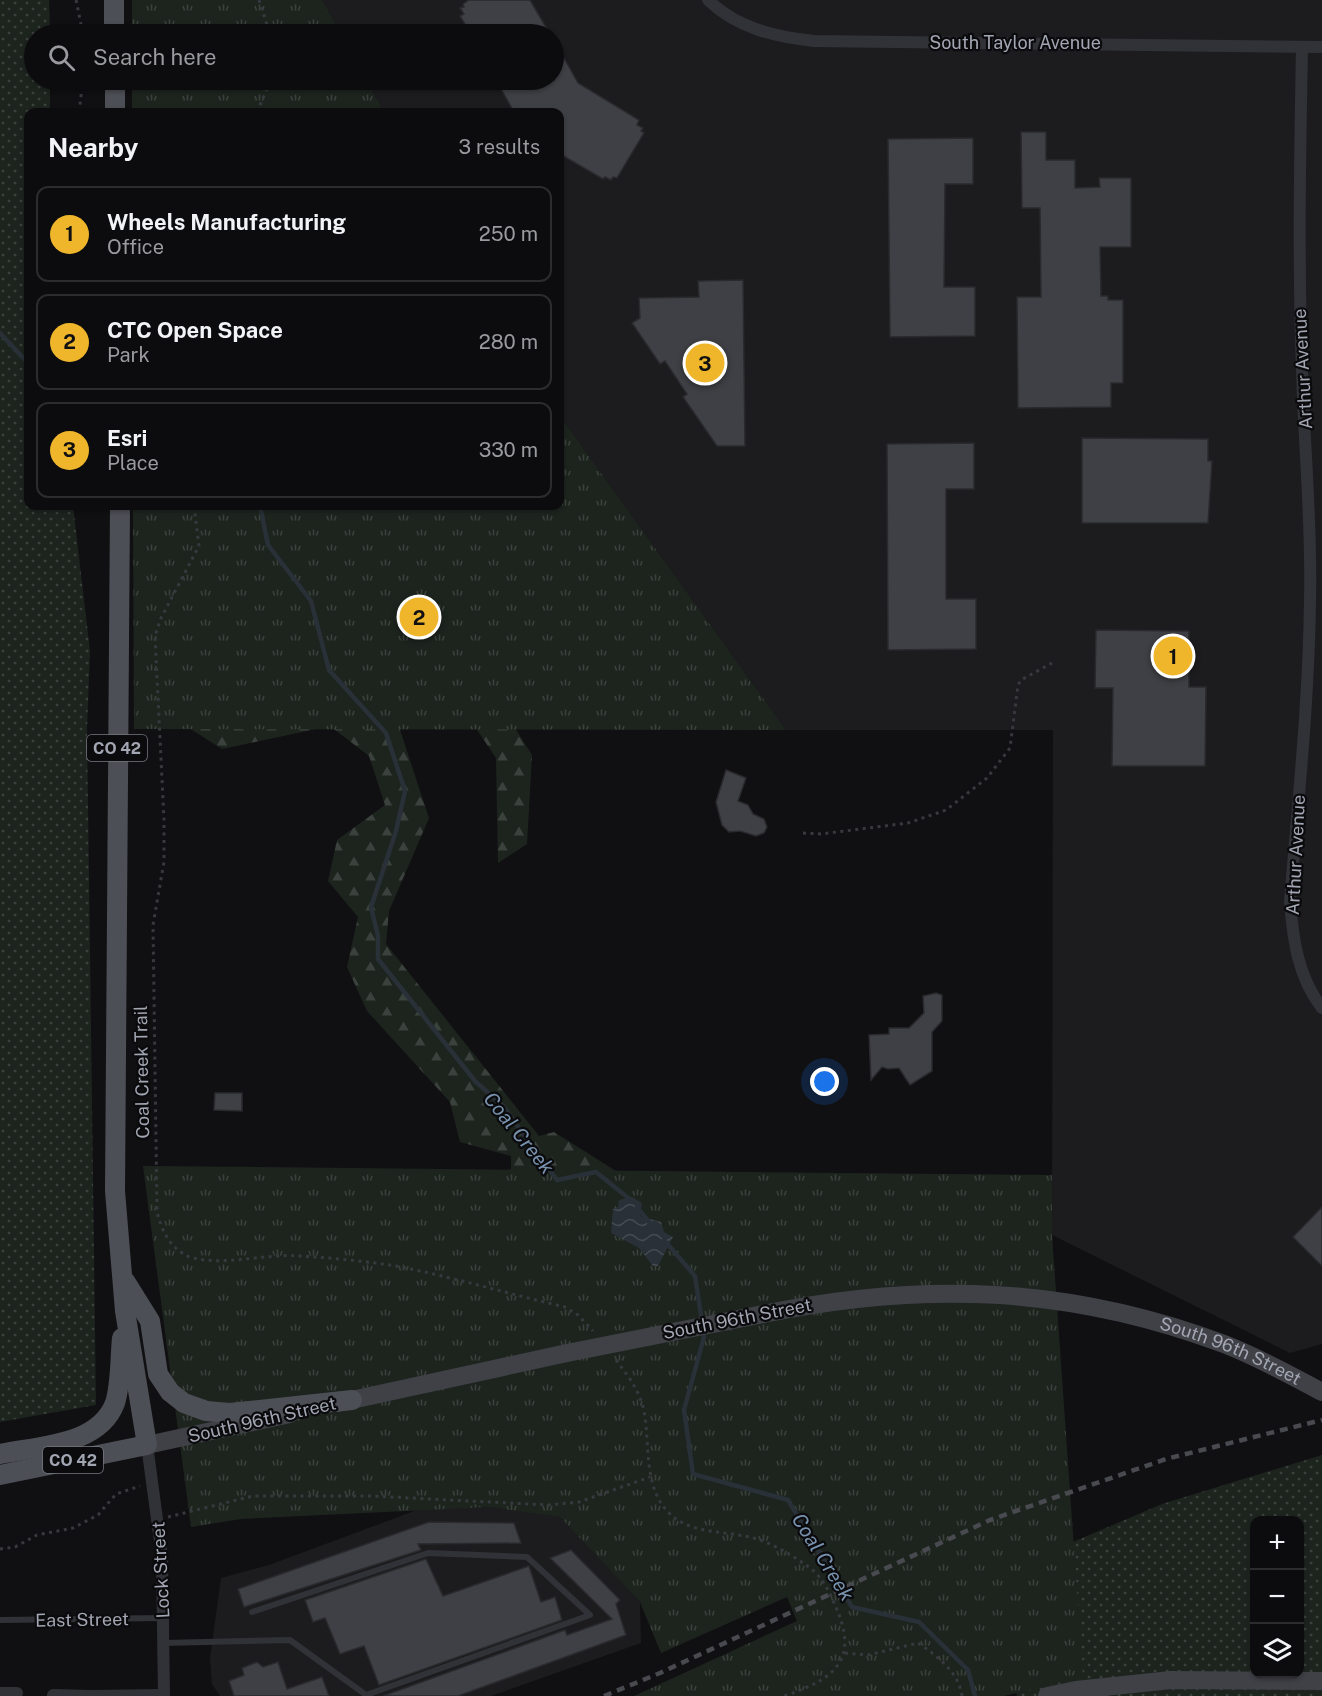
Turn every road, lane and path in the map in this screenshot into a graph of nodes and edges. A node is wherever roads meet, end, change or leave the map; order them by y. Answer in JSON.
{"nodes":[{"id":1,"x":76,"y":0,"type":"edge"},
{"id":2,"x":114,"y":0,"type":"edge"},
{"id":3,"x":259,"y":0,"type":"edge"},
{"id":4,"x":711,"y":4,"type":"edge"},
{"id":5,"x":81,"y":24,"type":"edge"},
{"id":6,"x":114,"y":24,"type":"edge"},
{"id":7,"x":267,"y":24,"type":"edge"},
{"id":8,"x":1302,"y":47,"type":"junction"},
{"id":9,"x":1322,"y":47,"type":"edge"},
{"id":10,"x":82,"y":90,"type":"edge"},
{"id":11,"x":115,"y":90,"type":"edge"},
{"id":12,"x":267,"y":90,"type":"edge"},
{"id":13,"x":80,"y":108,"type":"edge"},
{"id":14,"x":115,"y":108,"type":"edge"},
{"id":15,"x":259,"y":108,"type":"edge"},
{"id":16,"x":120,"y":510,"type":"edge"},
{"id":17,"x":194,"y":510,"type":"edge"},
{"id":18,"x":1052,"y":663,"type":"dead end"},
{"id":19,"x":803,"y":833,"type":"dead end"},
{"id":20,"x":1322,"y":1008,"type":"edge"},
{"id":21,"x":121,"y":1273,"type":"junction"},
{"id":22,"x":566,"y":1307,"type":"dead end"},
{"id":23,"x":125,"y":1311,"type":"junction"},
{"id":24,"x":637,"y":1390,"type":"dead end"},
{"id":25,"x":1322,"y":1392,"type":"edge"},
{"id":26,"x":352,"y":1400,"type":"junction"},
{"id":27,"x":147,"y":1445,"type":"junction"},
{"id":28,"x":0,"y":1454,"type":"edge"},
{"id":29,"x":0,"y":1475,"type":"edge"},
{"id":30,"x":650,"y":1477,"type":"junction"},
{"id":31,"x":153,"y":1481,"type":"junction"},
{"id":32,"x":159,"y":1519,"type":"junction"},
{"id":33,"x":0,"y":1550,"type":"edge"},
{"id":34,"x":252,"y":1612,"type":"dead end"},
{"id":35,"x":164,"y":1618,"type":"junction"},
{"id":36,"x":0,"y":1620,"type":"edge"},
{"id":37,"x":163,"y":1642,"type":"junction"},
{"id":38,"x":845,"y":1653,"type":"junction"},
{"id":39,"x":1322,"y":1681,"type":"edge"},
{"id":40,"x":0,"y":1693,"type":"edge"},
{"id":41,"x":18,"y":1693,"type":"dead end"},
{"id":42,"x":53,"y":1695,"type":"edge"},
{"id":43,"x":91,"y":1696,"type":"edge"},
{"id":44,"x":164,"y":1696,"type":"edge"},
{"id":45,"x":784,"y":1696,"type":"edge"},
{"id":46,"x":962,"y":1696,"type":"edge"},
{"id":47,"x":1047,"y":1696,"type":"edge"}],
"edges":[{"from":1,"to":5,"type":"path"},
{"from":2,"to":6,"type":"main road"},
{"from":3,"to":7,"type":"path"},
{"from":4,"to":8,"type":"street","name":"South Taylor Avenue"},
{"from":8,"to":9,"type":"street","name":"South Taylor Avenue"},
{"from":8,"to":20,"type":"street","name":"Arthur Avenue"},
{"from":10,"to":13,"type":"path"},
{"from":11,"to":14,"type":"main road"},
{"from":12,"to":15,"type":"path"},
{"from":16,"to":21,"type":"main road","number":"CO 42"},
{"from":17,"to":22,"type":"path","name":"Coal Creek Trail"},
{"from":18,"to":19,"type":"path"},
{"from":21,"to":23,"type":"main road","number":"CO 42"},
{"from":21,"to":26,"type":"main road"},
{"from":23,"to":27,"type":"main road","number":"CO 42"},
{"from":23,"to":28,"type":"main road"},
{"from":24,"to":30,"type":"path"},
{"from":25,"to":26,"type":"main road","name":"South 96th Street","bridge":true},
{"from":26,"to":27,"type":"main road","name":"South 96th Street"},
{"from":27,"to":29,"type":"main road","number":"CO 42"},
{"from":27,"to":31,"type":"street","name":"Lock Street"},
{"from":30,"to":32,"type":"path"},
{"from":30,"to":38,"type":"path"},
{"from":31,"to":32,"type":"street","name":"Lock Street"},
{"from":31,"to":33,"type":"path"},
{"from":32,"to":35,"type":"street","name":"Lock Street"},
{"from":34,"to":37,"type":"lane"},
{"from":35,"to":36,"type":"lane","name":"East Street"},
{"from":35,"to":37,"type":"street","name":"Lock Street"},
{"from":37,"to":44,"type":"street","name":"Lock Street"},
{"from":38,"to":45,"type":"path"},
{"from":38,"to":46,"type":"path"},
{"from":39,"to":47,"type":"main road"},
{"from":40,"to":41,"type":"street"},
{"from":42,"to":43,"type":"street"},
{"from":43,"to":44,"type":"street"}]}
